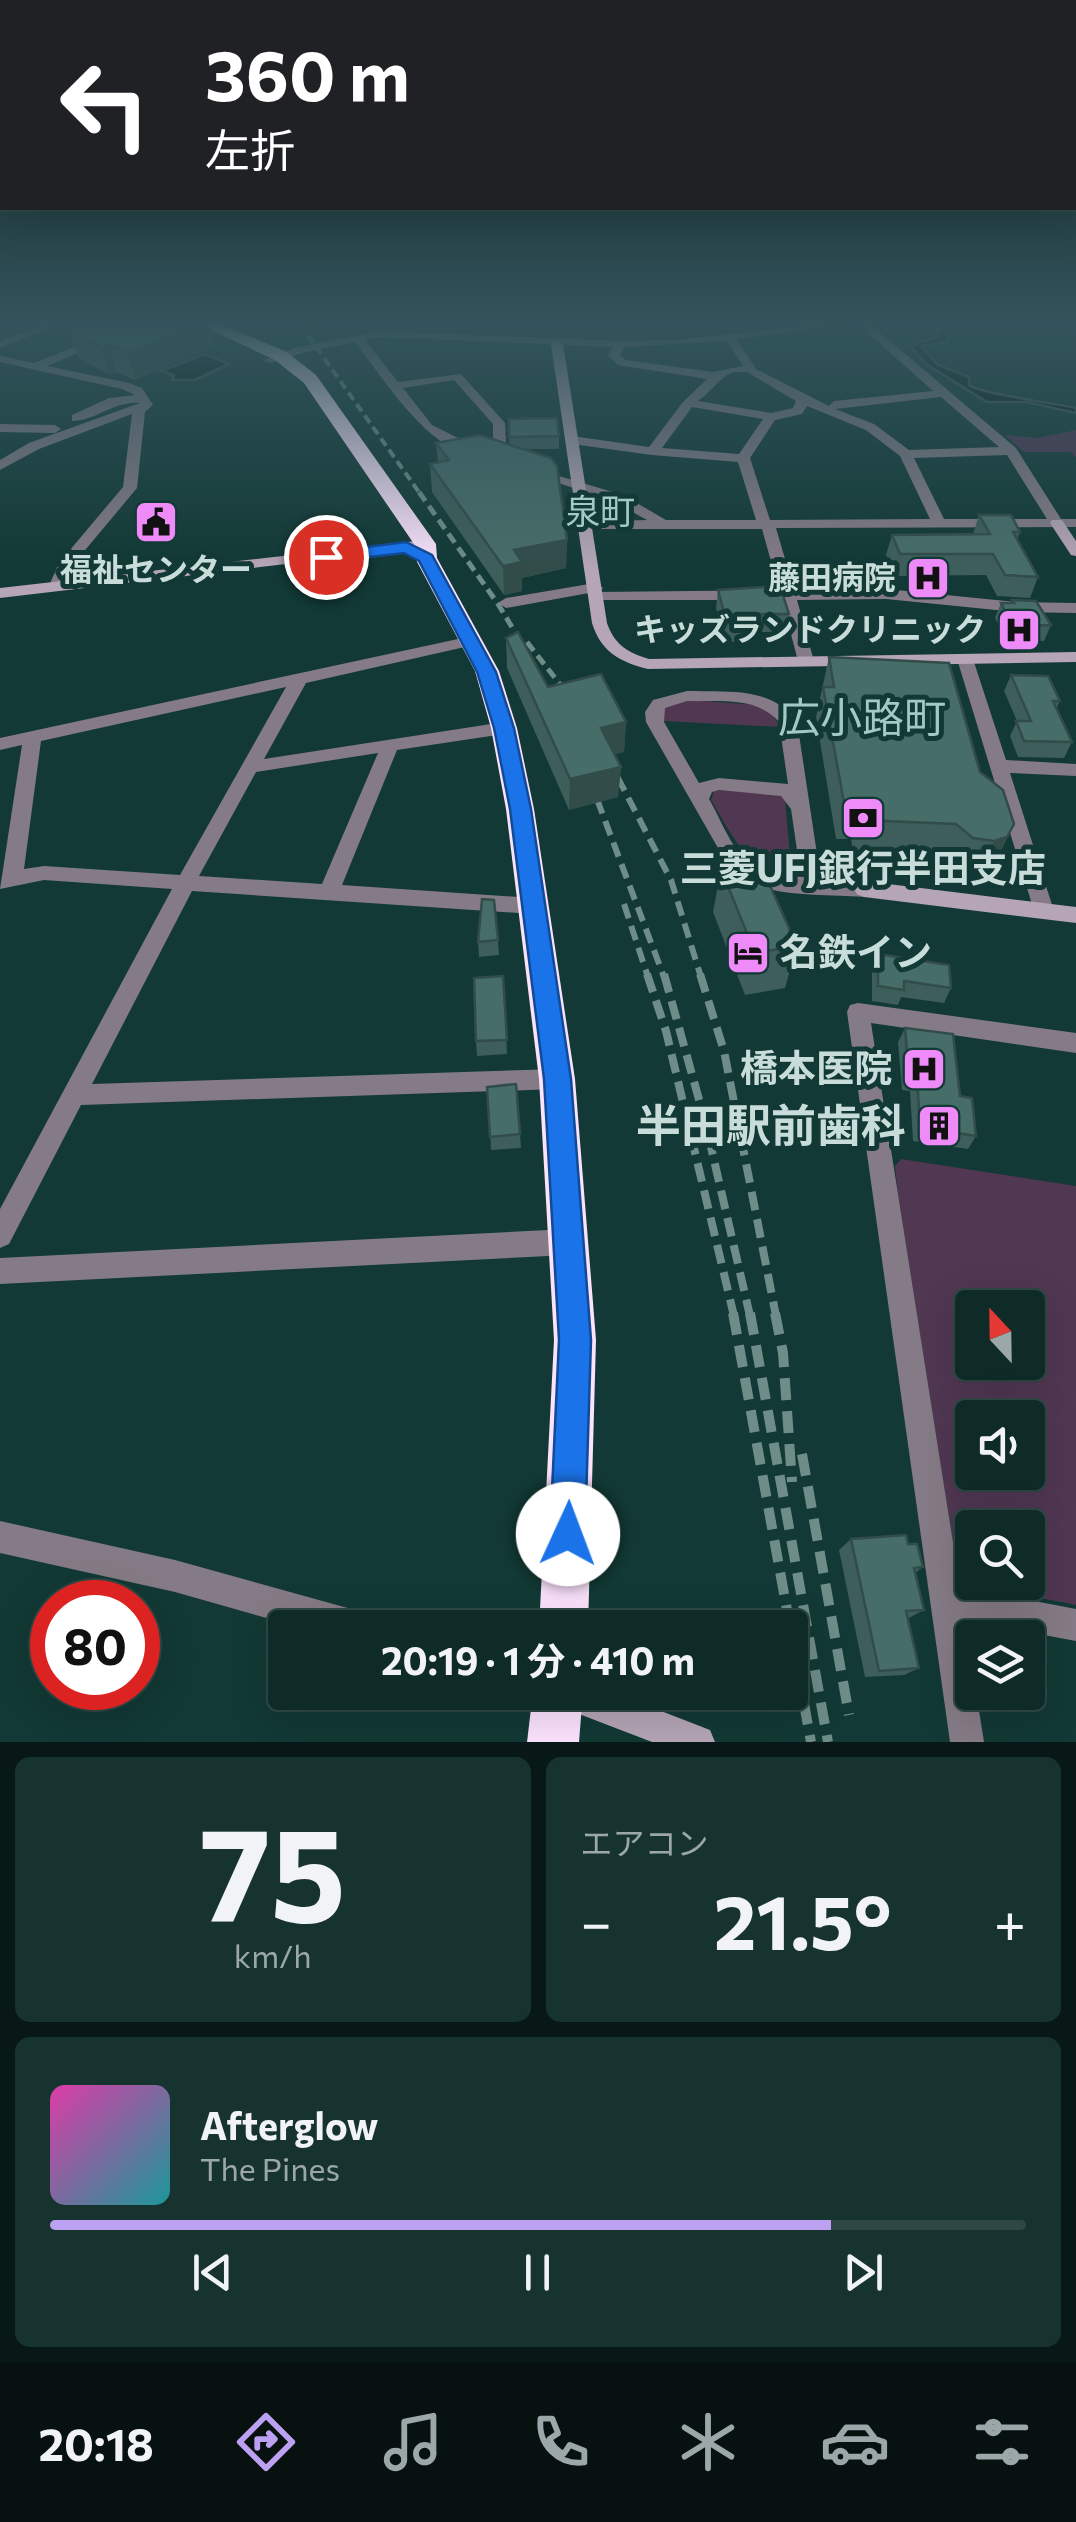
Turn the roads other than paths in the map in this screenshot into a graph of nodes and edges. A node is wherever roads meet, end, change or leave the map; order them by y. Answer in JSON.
{"nodes":[{"id":1,"x":106,"y":405,"type":"edge"},
{"id":2,"x":138,"y":405,"type":"edge"},
{"id":3,"x":143,"y":405,"type":"edge"},
{"id":4,"x":315,"y":405,"type":"edge"},
{"id":5,"x":410,"y":405,"type":"edge"},
{"id":6,"x":483,"y":405,"type":"edge"},
{"id":7,"x":559,"y":405,"type":"edge"},
{"id":8,"x":687,"y":405,"type":"edge"},
{"id":9,"x":697,"y":405,"type":"edge"},
{"id":10,"x":801,"y":405,"type":"edge"},
{"id":11,"x":816,"y":405,"type":"edge"},
{"id":12,"x":840,"y":405,"type":"edge"},
{"id":13,"x":959,"y":405,"type":"edge"},
{"id":14,"x":834,"y":406,"type":"dead end"},
{"id":15,"x":771,"y":416,"type":"junction"},
{"id":16,"x":499,"y":423,"type":"junction"},
{"id":17,"x":516,"y":423,"type":"edge"},
{"id":18,"x":0,"y":428,"type":"edge"},
{"id":19,"x":55,"y":429,"type":"junction"},
{"id":20,"x":572,"y":440,"type":"junction"},
{"id":21,"x":34,"y":446,"type":"junction"},
{"id":22,"x":1011,"y":451,"type":"junction"},
{"id":23,"x":652,"y":452,"type":"junction"},
{"id":24,"x":906,"y":454,"type":"junction"},
{"id":25,"x":744,"y":458,"type":"junction"},
{"id":26,"x":500,"y":461,"type":"junction"},
{"id":27,"x":0,"y":466,"type":"edge"},
{"id":28,"x":578,"y":488,"type":"junction"},
{"id":29,"x":765,"y":523,"type":"junction"},
{"id":30,"x":939,"y":523,"type":"junction"},
{"id":31,"x":1057,"y":523,"type":"junction"},
{"id":32,"x":1076,"y":523,"type":"edge"},
{"id":33,"x":663,"y":524,"type":"junction"},
{"id":34,"x":584,"y":525,"type":"junction"},
{"id":35,"x":419,"y":550,"type":"junction"},
{"id":36,"x":1076,"y":552,"type":"edge"},
{"id":37,"x":56,"y":588,"type":"junction"},
{"id":38,"x":596,"y":592,"type":"junction"},
{"id":39,"x":0,"y":593,"type":"edge"},
{"id":40,"x":788,"y":595,"type":"junction"},
{"id":41,"x":506,"y":602,"type":"dead end"},
{"id":42,"x":1076,"y":608,"type":"edge"},
{"id":43,"x":472,"y":641,"type":"junction"},
{"id":44,"x":1076,"y":657,"type":"edge"},
{"id":45,"x":964,"y":660,"type":"junction"},
{"id":46,"x":806,"y":661,"type":"junction"},
{"id":47,"x":298,"y":681,"type":"junction"},
{"id":48,"x":504,"y":728,"type":"junction"},
{"id":49,"x":32,"y":738,"type":"junction"},
{"id":50,"x":0,"y":744,"type":"edge"},
{"id":51,"x":390,"y":746,"type":"junction"},
{"id":52,"x":998,"y":766,"type":"junction"},
{"id":53,"x":251,"y":767,"type":"junction"},
{"id":54,"x":1076,"y":770,"type":"edge"},
{"id":55,"x":698,"y":800,"type":"junction"},
{"id":56,"x":798,"y":804,"type":"junction"},
{"id":57,"x":6,"y":880,"type":"edge"},
{"id":58,"x":186,"y":882,"type":"junction"},
{"id":59,"x":864,"y":889,"type":"junction"},
{"id":60,"x":329,"y":892,"type":"junction"},
{"id":61,"x":534,"y":906,"type":"junction"},
{"id":62,"x":1044,"y":911,"type":"junction"},
{"id":63,"x":1076,"y":915,"type":"edge"},
{"id":64,"x":1076,"y":1045,"type":"edge"},
{"id":65,"x":558,"y":1079,"type":"junction"},
{"id":66,"x":74,"y":1095,"type":"junction"},
{"id":67,"x":0,"y":1236,"type":"edge"},
{"id":68,"x":568,"y":1242,"type":"junction"},
{"id":69,"x":0,"y":1271,"type":"edge"},
{"id":70,"x":0,"y":1537,"type":"edge"},
{"id":71,"x":947,"y":1601,"type":"junction"},
{"id":72,"x":298,"y":1610,"type":"edge"},
{"id":73,"x":564,"y":1610,"type":"edge"},
{"id":74,"x":1076,"y":1625,"type":"edge"},
{"id":75,"x":559,"y":1710,"type":"edge"},
{"id":76,"x":611,"y":1710,"type":"edge"},
{"id":77,"x":553,"y":1742,"type":"edge"},
{"id":78,"x":698,"y":1742,"type":"edge"},
{"id":79,"x":967,"y":1742,"type":"edge"}],
"edges":[{"from":1,"to":19,"type":"street"},
{"from":2,"to":21,"type":"street"},
{"from":3,"to":37,"type":"street"},
{"from":4,"to":35,"type":"highway"},
{"from":5,"to":26,"type":"street"},
{"from":6,"to":16,"type":"street"},
{"from":7,"to":20,"type":"street"},
{"from":8,"to":23,"type":"street"},
{"from":9,"to":15,"type":"street"},
{"from":10,"to":15,"type":"street"},
{"from":11,"to":24,"type":"street"},
{"from":12,"to":14,"type":"street"},
{"from":13,"to":22,"type":"street"},
{"from":15,"to":25,"type":"street"},
{"from":16,"to":17,"type":"street"},
{"from":16,"to":26,"type":"street"},
{"from":18,"to":19,"type":"street"},
{"from":19,"to":21,"type":"street"},
{"from":20,"to":23,"type":"street"},
{"from":20,"to":28,"type":"street"},
{"from":21,"to":27,"type":"street"},
{"from":22,"to":24,"type":"street"},
{"from":22,"to":31,"type":"street"},
{"from":23,"to":25,"type":"street"},
{"from":24,"to":30,"type":"street"},
{"from":25,"to":29,"type":"street"},
{"from":26,"to":28,"type":"street"},
{"from":28,"to":33,"type":"street"},
{"from":28,"to":34,"type":"street"},
{"from":29,"to":30,"type":"street"},
{"from":29,"to":33,"type":"street"},
{"from":29,"to":40,"type":"street"},
{"from":30,"to":31,"type":"street"},
{"from":31,"to":32,"type":"street"},
{"from":31,"to":36,"type":"street"},
{"from":33,"to":34,"type":"street"},
{"from":34,"to":38,"type":"street"},
{"from":35,"to":37,"type":"street"},
{"from":35,"to":43,"type":"highway"},
{"from":37,"to":39,"type":"street"},
{"from":38,"to":40,"type":"street"},
{"from":38,"to":41,"type":"street"},
{"from":38,"to":46,"type":"street"},
{"from":40,"to":42,"type":"street"},
{"from":40,"to":46,"type":"street"},
{"from":43,"to":47,"type":"street"},
{"from":43,"to":48,"type":"highway"},
{"from":44,"to":45,"type":"street"},
{"from":45,"to":46,"type":"street"},
{"from":45,"to":52,"type":"street"},
{"from":47,"to":49,"type":"street"},
{"from":47,"to":53,"type":"street"},
{"from":48,"to":51,"type":"street"},
{"from":48,"to":61,"type":"highway"},
{"from":49,"to":50,"type":"street"},
{"from":49,"to":57,"type":"street"},
{"from":51,"to":53,"type":"street"},
{"from":51,"to":60,"type":"street"},
{"from":52,"to":54,"type":"street"},
{"from":52,"to":62,"type":"street"},
{"from":53,"to":58,"type":"street"},
{"from":55,"to":56,"type":"street"},
{"from":55,"to":56,"type":"street"},
{"from":55,"to":59,"type":"street"},
{"from":56,"to":59,"type":"street"},
{"from":57,"to":58,"type":"street"},
{"from":58,"to":60,"type":"street"},
{"from":58,"to":66,"type":"street"},
{"from":59,"to":62,"type":"street"},
{"from":60,"to":61,"type":"street"},
{"from":61,"to":65,"type":"highway"},
{"from":62,"to":63,"type":"street"},
{"from":64,"to":71,"type":"street"},
{"from":65,"to":66,"type":"street"},
{"from":65,"to":68,"type":"highway"},
{"from":66,"to":67,"type":"street"},
{"from":68,"to":69,"type":"street"},
{"from":68,"to":73,"type":"highway"},
{"from":70,"to":72,"type":"street"},
{"from":71,"to":74,"type":"street"},
{"from":71,"to":79,"type":"street"},
{"from":75,"to":77,"type":"highway"},
{"from":76,"to":78,"type":"street"}]}
